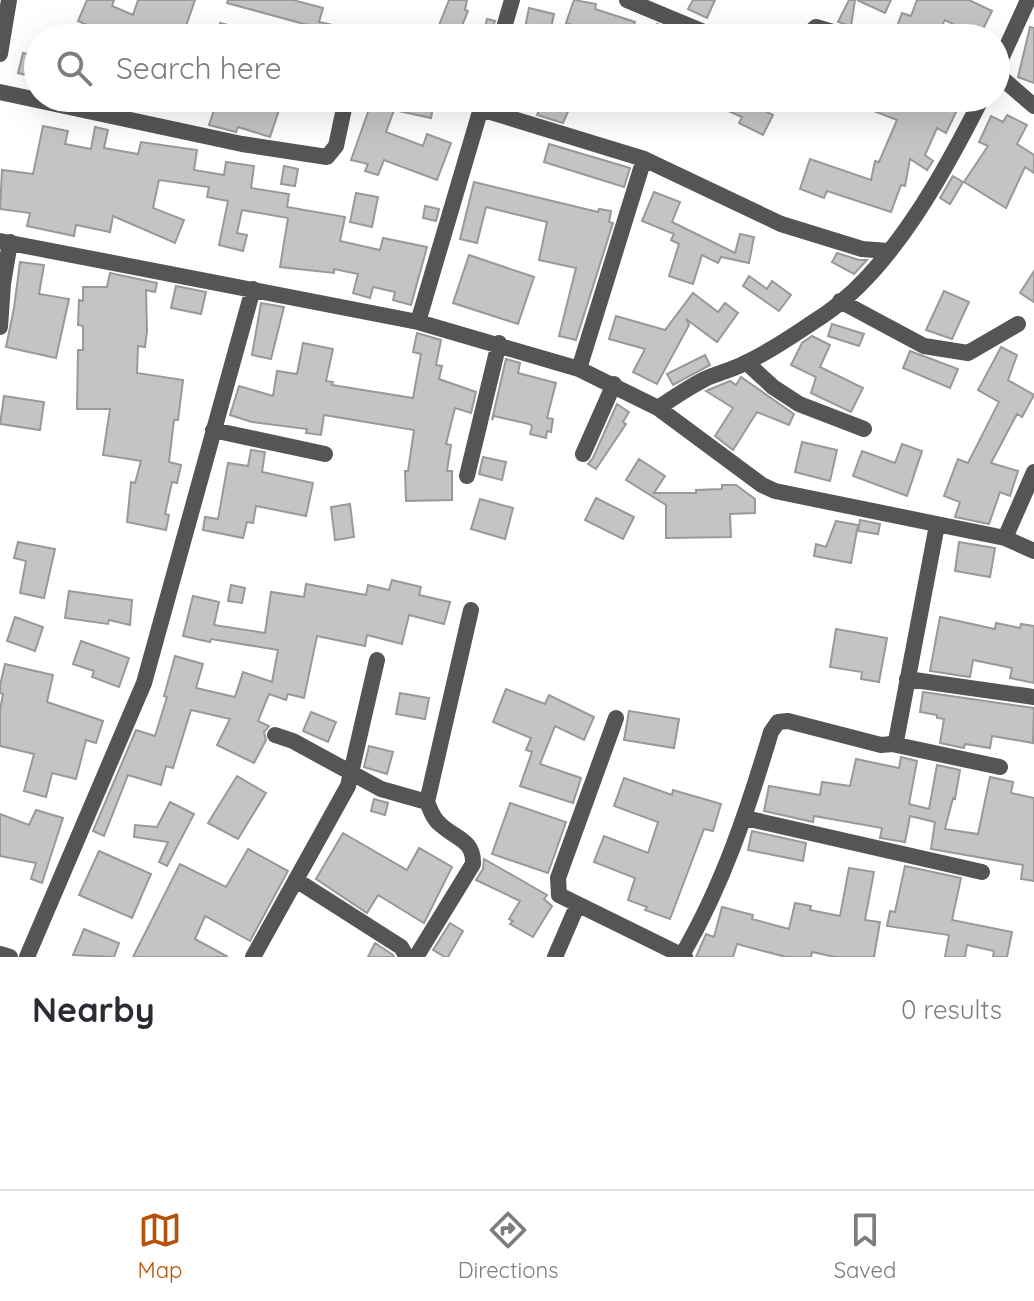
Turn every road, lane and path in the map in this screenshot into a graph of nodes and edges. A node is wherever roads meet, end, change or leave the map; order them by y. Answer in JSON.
{"nodes":[{"id":1,"x":9,"y":0,"type":"edge"},
{"id":2,"x":512,"y":0,"type":"edge"},
{"id":3,"x":627,"y":0,"type":"edge"},
{"id":4,"x":1028,"y":0,"type":"edge"},
{"id":5,"x":505,"y":24,"type":"edge"},
{"id":6,"x":684,"y":24,"type":"edge"},
{"id":7,"x":1010,"y":40,"type":"edge"},
{"id":8,"x":0,"y":54,"type":"edge"},
{"id":9,"x":1010,"y":84,"type":"edge"},
{"id":10,"x":0,"y":92,"type":"edge"},
{"id":11,"x":24,"y":97,"type":"edge"},
{"id":12,"x":1034,"y":106,"type":"edge"},
{"id":13,"x":93,"y":112,"type":"edge"},
{"id":14,"x":343,"y":112,"type":"edge"},
{"id":15,"x":481,"y":112,"type":"edge"},
{"id":16,"x":506,"y":112,"type":"edge"},
{"id":17,"x":975,"y":112,"type":"edge"},
{"id":18,"x":644,"y":159,"type":"junction"},
{"id":19,"x":5,"y":241,"type":"edge"},
{"id":20,"x":888,"y":251,"type":"junction"},
{"id":21,"x":253,"y":289,"type":"junction"},
{"id":22,"x":840,"y":301,"type":"junction"},
{"id":23,"x":418,"y":322,"type":"junction"},
{"id":24,"x":1018,"y":324,"type":"dead end"},
{"id":25,"x":0,"y":327,"type":"edge"},
{"id":26,"x":499,"y":343,"type":"junction"},
{"id":27,"x":747,"y":363,"type":"junction"},
{"id":28,"x":579,"y":369,"type":"junction"},
{"id":29,"x":614,"y":384,"type":"junction"},
{"id":30,"x":658,"y":408,"type":"junction"},
{"id":31,"x":864,"y":429,"type":"dead end"},
{"id":32,"x":213,"y":430,"type":"junction"},
{"id":33,"x":325,"y":454,"type":"dead end"},
{"id":34,"x":583,"y":454,"type":"dead end"},
{"id":35,"x":1034,"y":472,"type":"edge"},
{"id":36,"x":467,"y":476,"type":"dead end"},
{"id":37,"x":937,"y":525,"type":"junction"},
{"id":38,"x":1005,"y":538,"type":"junction"},
{"id":39,"x":1034,"y":551,"type":"edge"},
{"id":40,"x":471,"y":610,"type":"dead end"},
{"id":41,"x":377,"y":660,"type":"dead end"},
{"id":42,"x":907,"y":679,"type":"junction"},
{"id":43,"x":1034,"y":697,"type":"edge"},
{"id":44,"x":616,"y":718,"type":"dead end"},
{"id":45,"x":275,"y":735,"type":"dead end"},
{"id":46,"x":892,"y":744,"type":"junction"},
{"id":47,"x":1000,"y":767,"type":"dead end"},
{"id":48,"x":352,"y":774,"type":"junction"},
{"id":49,"x":427,"y":802,"type":"junction"},
{"id":50,"x":745,"y":818,"type":"junction"},
{"id":51,"x":982,"y":872,"type":"dead end"},
{"id":52,"x":296,"y":880,"type":"junction"},
{"id":53,"x":577,"y":906,"type":"junction"},
{"id":54,"x":658,"y":950,"type":"edge"},
{"id":55,"x":0,"y":954,"type":"edge"},
{"id":56,"x":684,"y":956,"type":"edge"},
{"id":57,"x":10,"y":957,"type":"edge"},
{"id":58,"x":27,"y":957,"type":"edge"},
{"id":59,"x":253,"y":957,"type":"edge"},
{"id":60,"x":407,"y":957,"type":"edge"},
{"id":61,"x":416,"y":957,"type":"edge"},
{"id":62,"x":555,"y":957,"type":"edge"}],
"edges":[{"from":1,"to":8,"type":"street"},
{"from":2,"to":5,"type":"street"},
{"from":3,"to":6,"type":"street"},
{"from":4,"to":7,"type":"street"},
{"from":9,"to":12,"type":"street"},
{"from":10,"to":11,"type":"street"},
{"from":13,"to":14,"type":"street"},
{"from":15,"to":23,"type":"street"},
{"from":16,"to":18,"type":"street"},
{"from":17,"to":20,"type":"street"},
{"from":18,"to":20,"type":"street"},
{"from":18,"to":28,"type":"street"},
{"from":19,"to":21,"type":"street"},
{"from":19,"to":25,"type":"street"},
{"from":20,"to":22,"type":"street"},
{"from":21,"to":23,"type":"street"},
{"from":21,"to":32,"type":"street"},
{"from":22,"to":24,"type":"street"},
{"from":22,"to":27,"type":"street"},
{"from":23,"to":26,"type":"street"},
{"from":26,"to":28,"type":"street"},
{"from":26,"to":36,"type":"street"},
{"from":27,"to":30,"type":"street"},
{"from":27,"to":31,"type":"street"},
{"from":28,"to":29,"type":"street"},
{"from":29,"to":30,"type":"street"},
{"from":29,"to":34,"type":"street"},
{"from":30,"to":37,"type":"street"},
{"from":32,"to":33,"type":"street"},
{"from":32,"to":58,"type":"street"},
{"from":35,"to":38,"type":"street"},
{"from":37,"to":38,"type":"street"},
{"from":37,"to":42,"type":"street"},
{"from":38,"to":39,"type":"street"},
{"from":40,"to":49,"type":"street"},
{"from":41,"to":48,"type":"street"},
{"from":42,"to":43,"type":"street"},
{"from":42,"to":46,"type":"street"},
{"from":44,"to":53,"type":"street"},
{"from":45,"to":48,"type":"street"},
{"from":46,"to":47,"type":"street"},
{"from":46,"to":50,"type":"street"},
{"from":48,"to":49,"type":"street"},
{"from":48,"to":52,"type":"street"},
{"from":49,"to":61,"type":"street"},
{"from":50,"to":51,"type":"street"},
{"from":50,"to":56,"type":"street"},
{"from":52,"to":59,"type":"street"},
{"from":52,"to":60,"type":"street"},
{"from":53,"to":54,"type":"street"},
{"from":53,"to":62,"type":"street"},
{"from":54,"to":56,"type":"street"},
{"from":55,"to":57,"type":"street"}]}
